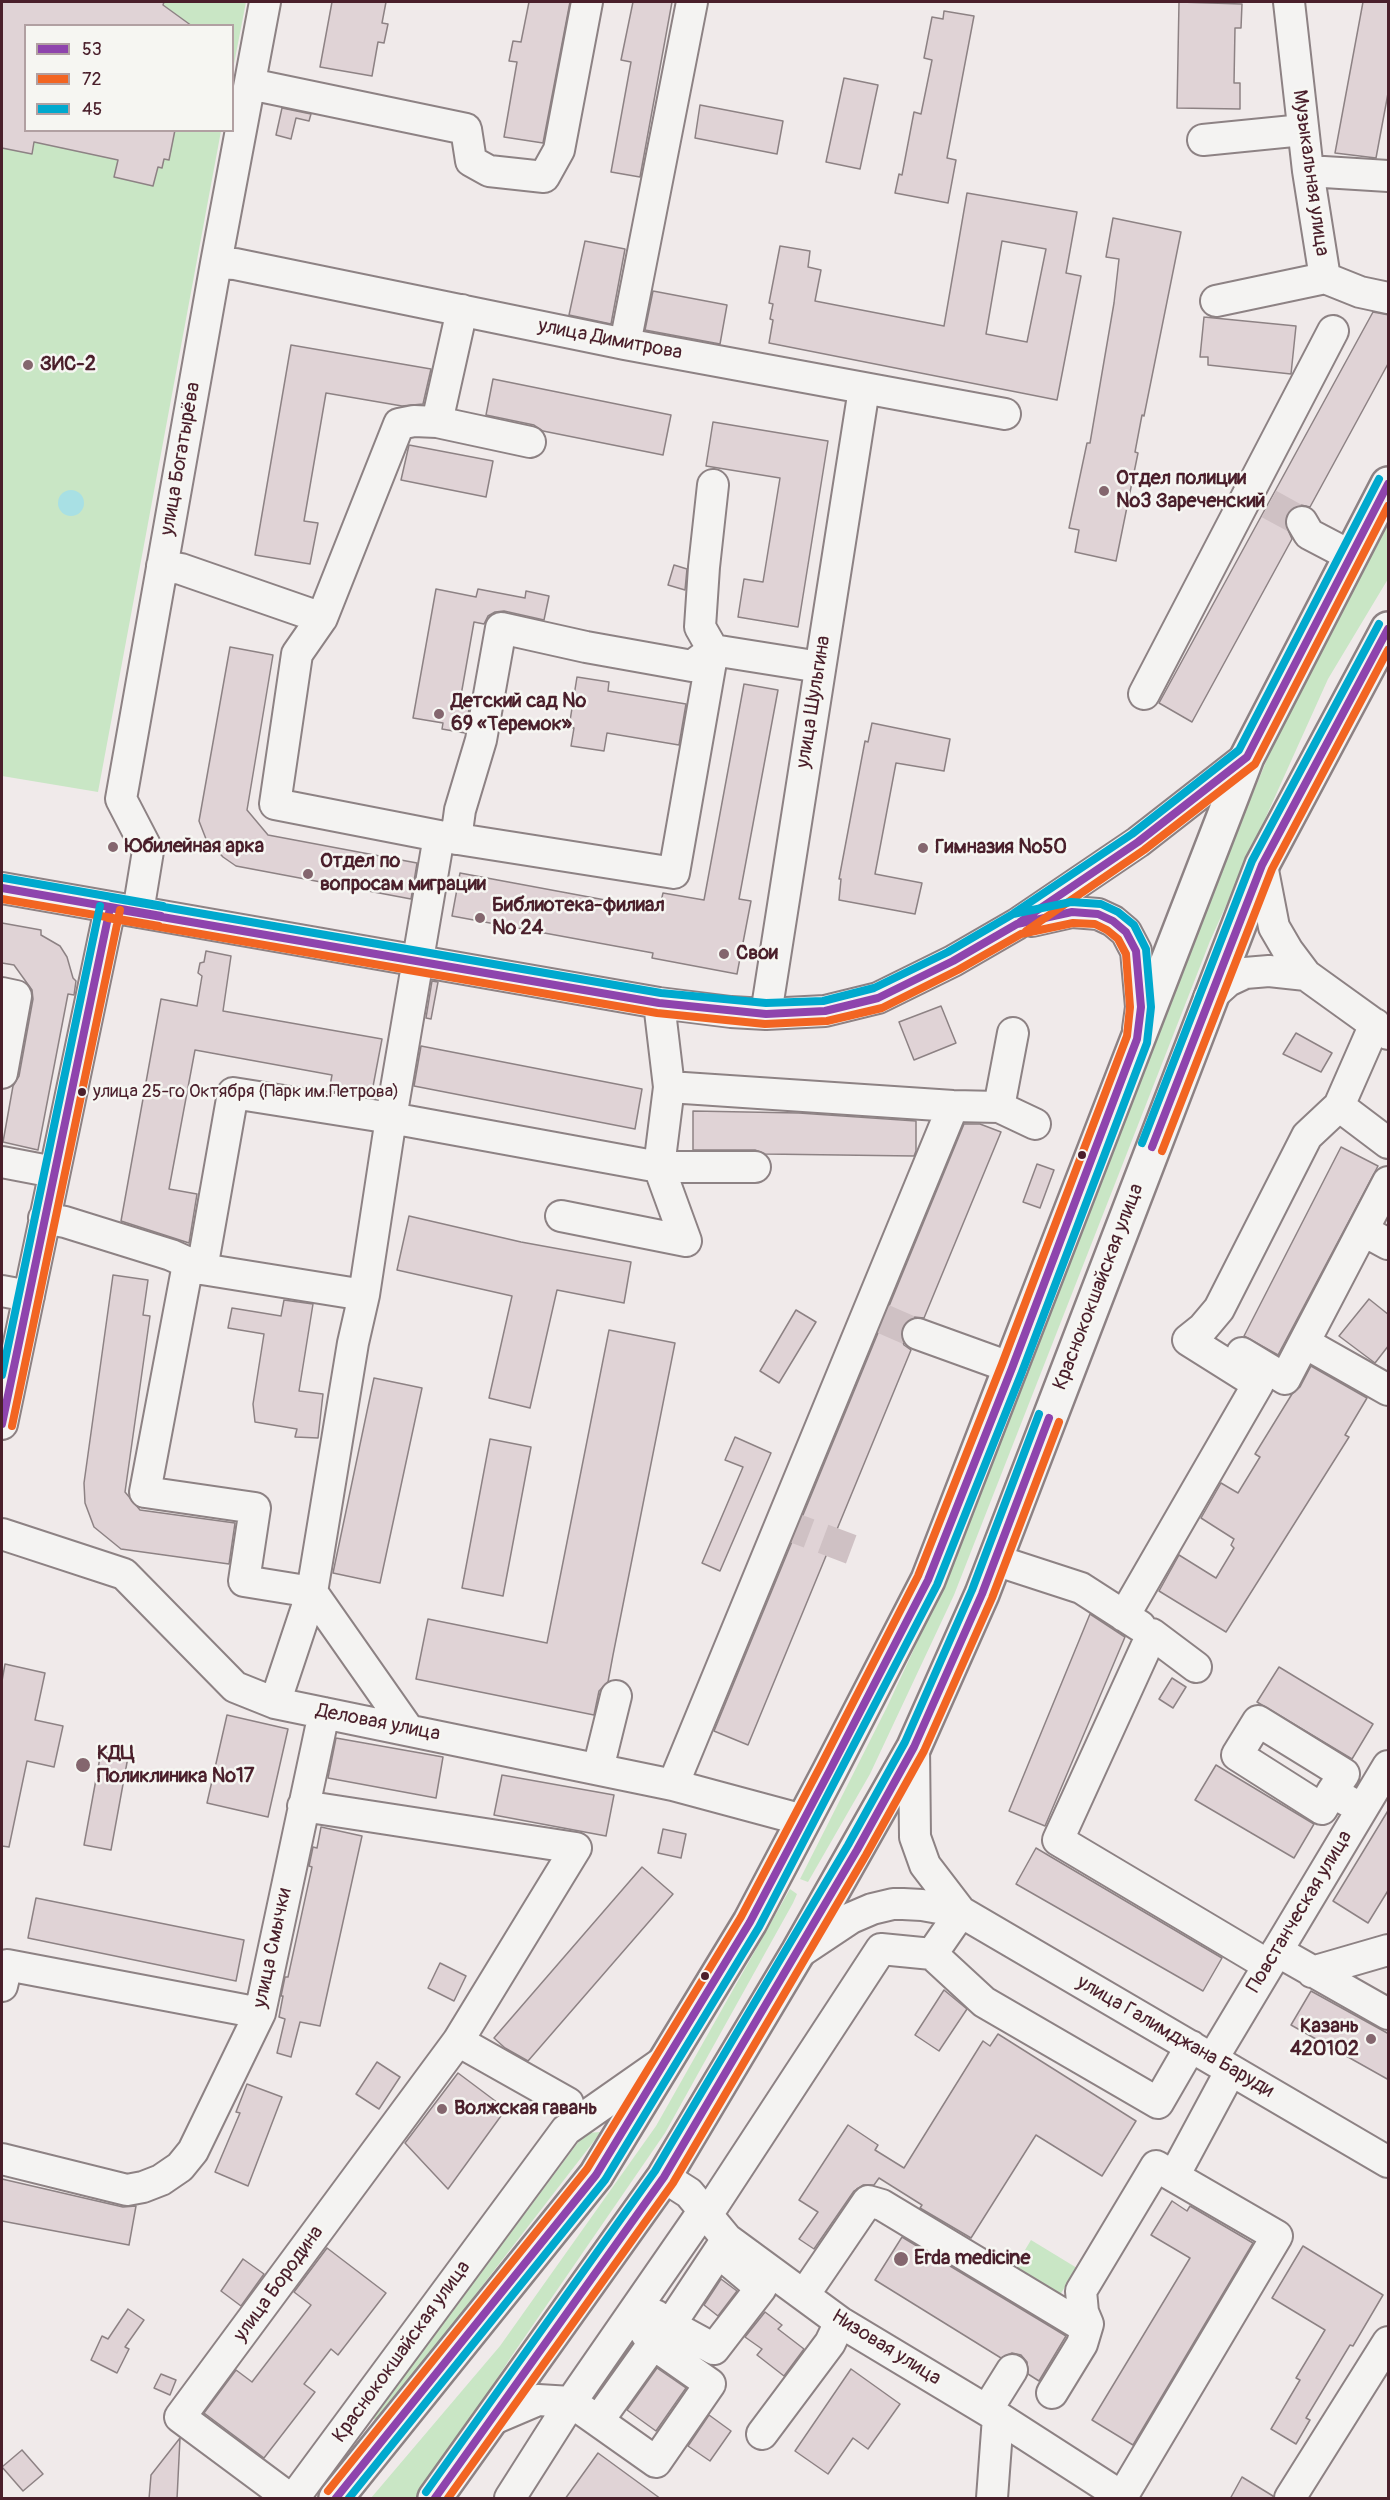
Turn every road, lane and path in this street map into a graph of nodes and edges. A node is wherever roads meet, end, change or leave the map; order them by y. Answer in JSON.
{"nodes":[{"id":1,"x":265,"y":2,"type":"edge"},
{"id":2,"x":587,"y":2,"type":"edge"},
{"id":3,"x":692,"y":2,"type":"edge"},
{"id":4,"x":1289,"y":2,"type":"edge"},
{"id":5,"x":250,"y":84,"type":"junction"},
{"id":6,"x":1303,"y":130,"type":"junction"},
{"id":7,"x":1203,"y":140,"type":"dead end"},
{"id":8,"x":1308,"y":171,"type":"junction"},
{"id":9,"x":1389,"y":176,"type":"edge"},
{"id":10,"x":216,"y":263,"type":"junction"},
{"id":11,"x":1324,"y":278,"type":"junction"},
{"id":12,"x":1389,"y":298,"type":"edge"},
{"id":13,"x":1216,"y":301,"type":"dead end"},
{"id":14,"x":462,"y":310,"type":"junction"},
{"id":15,"x":1333,"y":331,"type":"dead end"},
{"id":16,"x":625,"y":344,"type":"junction"},
{"id":17,"x":864,"y":389,"type":"junction"},
{"id":18,"x":1005,"y":414,"type":"dead end"},
{"id":19,"x":436,"y":422,"type":"junction"},
{"id":20,"x":530,"y":442,"type":"dead end"},
{"id":21,"x":1389,"y":484,"type":"edge"},
{"id":22,"x":713,"y":485,"type":"dead end"},
{"id":23,"x":1302,"y":522,"type":"tunnel mouth"},
{"id":24,"x":1351,"y":556,"type":"junction"},
{"id":25,"x":162,"y":566,"type":"junction"},
{"id":26,"x":322,"y":618,"type":"junction"},
{"id":27,"x":1389,"y":629,"type":"edge"},
{"id":28,"x":713,"y":650,"type":"junction"},
{"id":29,"x":820,"y":667,"type":"junction"},
{"id":30,"x":1143,"y":694,"type":"dead end"},
{"id":31,"x":1247,"y":757,"type":"junction"},
{"id":32,"x":448,"y":838,"type":"junction"},
{"id":33,"x":1262,"y":864,"type":"junction"},
{"id":34,"x":2,"y":888,"type":"edge"},
{"id":35,"x":124,"y":910,"type":"junction"},
{"id":36,"x":1017,"y":924,"type":"junction"},
{"id":37,"x":418,"y":961,"type":"junction"},
{"id":38,"x":1306,"y":975,"type":"junction"},
{"id":39,"x":2,"y":993,"type":"edge"},
{"id":40,"x":1209,"y":998,"type":"junction"},
{"id":41,"x":659,"y":1003,"type":"junction"},
{"id":42,"x":766,"y":1014,"type":"junction"},
{"id":43,"x":1382,"y":1029,"type":"edge"},
{"id":44,"x":1013,"y":1033,"type":"dead end"},
{"id":45,"x":1137,"y":1039,"type":"junction"},
{"id":46,"x":2,"y":1073,"type":"edge"},
{"id":47,"x":669,"y":1087,"type":"junction"},
{"id":48,"x":953,"y":1106,"type":"junction"},
{"id":49,"x":1339,"y":1106,"type":"junction"},
{"id":50,"x":999,"y":1107,"type":"junction"},
{"id":51,"x":391,"y":1118,"type":"junction"},
{"id":52,"x":1035,"y":1124,"type":"dead end"},
{"id":53,"x":1389,"y":1143,"type":"edge"},
{"id":54,"x":2,"y":1162,"type":"edge"},
{"id":55,"x":659,"y":1167,"type":"junction"},
{"id":56,"x":755,"y":1167,"type":"dead end"},
{"id":57,"x":54,"y":1172,"type":"junction"},
{"id":58,"x":1389,"y":1182,"type":"edge"},
{"id":59,"x":561,"y":1216,"type":"dead end"},
{"id":60,"x":44,"y":1218,"type":"junction"},
{"id":61,"x":1376,"y":1238,"type":"edge"},
{"id":62,"x":195,"y":1267,"type":"junction"},
{"id":63,"x":15,"y":1294,"type":"edge"},
{"id":64,"x":364,"y":1295,"type":"junction"},
{"id":65,"x":1203,"y":1328,"type":"junction"},
{"id":66,"x":918,"y":1334,"type":"tunnel mouth"},
{"id":67,"x":1305,"y":1343,"type":"junction"},
{"id":68,"x":1012,"y":1368,"type":"junction"},
{"id":69,"x":1389,"y":1390,"type":"edge"},
{"id":70,"x":2,"y":1424,"type":"edge"},
{"id":71,"x":2,"y":1534,"type":"edge"},
{"id":72,"x":995,"y":1560,"type":"junction"},
{"id":73,"x":312,"y":1592,"type":"junction"},
{"id":74,"x":1124,"y":1616,"type":"junction"},
{"id":75,"x":1152,"y":1634,"type":"junction"},
{"id":76,"x":1196,"y":1667,"type":"dead end"},
{"id":77,"x":616,"y":1696,"type":"dead end"},
{"id":78,"x":275,"y":1703,"type":"junction"},
{"id":79,"x":324,"y":1713,"type":"junction"},
{"id":80,"x":408,"y":1729,"type":"junction"},
{"id":81,"x":914,"y":1747,"type":"junction"},
{"id":82,"x":1389,"y":1766,"type":"edge"},
{"id":83,"x":598,"y":1769,"type":"junction"},
{"id":84,"x":673,"y":1785,"type":"junction"},
{"id":85,"x":1332,"y":1792,"type":"dead end"},
{"id":86,"x":303,"y":1806,"type":"junction"},
{"id":87,"x":1362,"y":1809,"type":"junction"},
{"id":88,"x":803,"y":1820,"type":"junction"},
{"id":89,"x":961,"y":1912,"type":"junction"},
{"id":90,"x":1389,"y":1950,"type":"edge"},
{"id":91,"x":798,"y":1954,"type":"junction"},
{"id":92,"x":932,"y":1954,"type":"junction"},
{"id":93,"x":1272,"y":1958,"type":"junction"},
{"id":94,"x":1312,"y":1972,"type":"junction"},
{"id":95,"x":2,"y":1986,"type":"edge"},
{"id":96,"x":260,"y":2013,"type":"junction"},
{"id":97,"x":1389,"y":2014,"type":"edge"},
{"id":98,"x":458,"y":2041,"type":"junction"},
{"id":99,"x":1212,"y":2058,"type":"junction"},
{"id":100,"x":666,"y":2060,"type":"junction"},
{"id":101,"x":568,"y":2103,"type":"dead end"},
{"id":102,"x":2,"y":2159,"type":"edge"},
{"id":103,"x":1389,"y":2162,"type":"edge"},
{"id":104,"x":1174,"y":2176,"type":"junction"},
{"id":105,"x":664,"y":2177,"type":"junction"},
{"id":106,"x":705,"y":2212,"type":"junction"},
{"id":107,"x":723,"y":2246,"type":"junction"},
{"id":108,"x":804,"y":2295,"type":"junction"},
{"id":109,"x":636,"y":2309,"type":"junction"},
{"id":110,"x":840,"y":2322,"type":"junction"},
{"id":111,"x":1086,"y":2328,"type":"junction"},
{"id":112,"x":661,"y":2334,"type":"junction"},
{"id":113,"x":1389,"y":2342,"type":"edge"},
{"id":114,"x":1012,"y":2370,"type":"dead end"},
{"id":115,"x":1052,"y":2393,"type":"dead end"},
{"id":116,"x":571,"y":2402,"type":"junction"},
{"id":117,"x":993,"y":2414,"type":"junction"},
{"id":118,"x":491,"y":2420,"type":"junction"},
{"id":119,"x":598,"y":2421,"type":"junction"},
{"id":120,"x":762,"y":2434,"type":"dead end"},
{"id":121,"x":1123,"y":2498,"type":"edge"},
{"id":122,"x":289,"y":2499,"type":"edge"},
{"id":123,"x":294,"y":2499,"type":"edge"},
{"id":124,"x":336,"y":2499,"type":"edge"},
{"id":125,"x":435,"y":2499,"type":"edge"},
{"id":126,"x":510,"y":2499,"type":"edge"},
{"id":127,"x":992,"y":2499,"type":"edge"},
{"id":128,"x":1290,"y":2499,"type":"edge"}],
"edges":[{"from":1,"to":5,"type":"street","name":"улица Богатырёва"},
{"from":2,"to":5,"type":"street"},
{"from":3,"to":16,"type":"street"},
{"from":4,"to":6,"type":"street","name":"Музыкальная улица"},
{"from":5,"to":10,"type":"street","name":"улица Богатырёва"},
{"from":6,"to":7,"type":"street"},
{"from":6,"to":8,"type":"street","name":"Музыкальная улица"},
{"from":8,"to":9,"type":"street"},
{"from":8,"to":11,"type":"street","name":"Музыкальная улица"},
{"from":10,"to":14,"type":"street","name":"улица Димитрова"},
{"from":10,"to":25,"type":"street","name":"улица Богатырёва"},
{"from":11,"to":12,"type":"street","name":"Музыкальная улица"},
{"from":11,"to":13,"type":"street"},
{"from":14,"to":16,"type":"street","name":"улица Димитрова"},
{"from":14,"to":19,"type":"street"},
{"from":15,"to":30,"type":"street"},
{"from":16,"to":17,"type":"street","name":"улица Димитрова"},
{"from":17,"to":18,"type":"street","name":"улица Димитрова"},
{"from":17,"to":29,"type":"street","name":"улица Шульгина"},
{"from":19,"to":20,"type":"street"},
{"from":19,"to":26,"type":"street"},
{"from":21,"to":24,"type":"main road","name":"Краснококшайская улица"},
{"from":22,"to":28,"type":"street"},
{"from":23,"to":24,"type":"street"},
{"from":24,"to":31,"type":"main road","name":"Краснококшайская улица"},
{"from":25,"to":26,"type":"street"},
{"from":25,"to":35,"type":"street","name":"улица Богатырёва"},
{"from":26,"to":32,"type":"street"},
{"from":27,"to":33,"type":"main road","name":"Краснококшайская улица"},
{"from":28,"to":29,"type":"street"},
{"from":28,"to":32,"type":"street"},
{"from":28,"to":32,"type":"street"},
{"from":29,"to":42,"type":"street","name":"улица Шульгина"},
{"from":31,"to":36,"type":"street"},
{"from":31,"to":45,"type":"main road","name":"Краснококшайская улица"},
{"from":32,"to":37,"type":"street"},
{"from":33,"to":38,"type":"street"},
{"from":33,"to":40,"type":"main road","name":"Краснококшайская улица"},
{"from":34,"to":35,"type":"street"},
{"from":35,"to":37,"type":"street"},
{"from":35,"to":57,"type":"street","name":"улица Богатырёва"},
{"from":36,"to":42,"type":"street"},
{"from":36,"to":45,"type":"street"},
{"from":37,"to":41,"type":"street"},
{"from":37,"to":51,"type":"street"},
{"from":38,"to":40,"type":"street"},
{"from":38,"to":43,"type":"street"},
{"from":39,"to":46,"type":"street"},
{"from":40,"to":72,"type":"main road","name":"Краснококшайская улица"},
{"from":41,"to":42,"type":"street"},
{"from":41,"to":47,"type":"street"},
{"from":43,"to":49,"type":"street"},
{"from":44,"to":50,"type":"street"},
{"from":45,"to":68,"type":"main road","name":"Краснококшайская улица"},
{"from":47,"to":48,"type":"street"},
{"from":47,"to":55,"type":"street"},
{"from":48,"to":50,"type":"street"},
{"from":48,"to":84,"type":"street"},
{"from":49,"to":53,"type":"street"},
{"from":49,"to":65,"type":"street"},
{"from":50,"to":52,"type":"street"},
{"from":51,"to":55,"type":"street"},
{"from":51,"to":62,"type":"street"},
{"from":51,"to":64,"type":"street"},
{"from":54,"to":57,"type":"street"},
{"from":55,"to":56,"type":"street"},
{"from":55,"to":59,"type":"street"},
{"from":57,"to":60,"type":"street","name":"улица Богатырёва"},
{"from":58,"to":61,"type":"street"},
{"from":60,"to":62,"type":"street"},
{"from":60,"to":63,"type":"street","name":"улица Богатырёва"},
{"from":61,"to":67,"type":"street"},
{"from":62,"to":64,"type":"street"},
{"from":62,"to":73,"type":"street"},
{"from":63,"to":70,"type":"street","name":"улица Богатырёва"},
{"from":64,"to":73,"type":"street"},
{"from":65,"to":67,"type":"street"},
{"from":65,"to":74,"type":"street"},
{"from":66,"to":68,"type":"street"},
{"from":67,"to":69,"type":"street"},
{"from":68,"to":88,"type":"main road","name":"Краснококшайская улица"},
{"from":71,"to":78,"type":"street","name":"Деловая улица"},
{"from":72,"to":74,"type":"street"},
{"from":72,"to":81,"type":"main road","name":"Краснококшайская улица"},
{"from":73,"to":78,"type":"street"},
{"from":73,"to":80,"type":"street"},
{"from":74,"to":75,"type":"street"},
{"from":75,"to":76,"type":"street"},
{"from":75,"to":93,"type":"street"},
{"from":77,"to":83,"type":"street"},
{"from":78,"to":79,"type":"street","name":"Деловая улица"},
{"from":79,"to":80,"type":"street","name":"Деловая улица"},
{"from":79,"to":86,"type":"street","name":"улица Смычки"},
{"from":80,"to":83,"type":"street","name":"Деловая улица"},
{"from":81,"to":89,"type":"street","name":"улица Галимджана Баруди"},
{"from":81,"to":91,"type":"main road","name":"Краснококшайская улица"},
{"from":82,"to":87,"type":"street","name":"Повстанческая улица"},
{"from":83,"to":84,"type":"street","name":"Деловая улица"},
{"from":84,"to":88,"type":"street","name":"Деловая улица"},
{"from":85,"to":87,"type":"street"},
{"from":86,"to":96,"type":"street","name":"улица Смычки"},
{"from":86,"to":98,"type":"street"},
{"from":87,"to":93,"type":"street","name":"Повстанческая улица"},
{"from":88,"to":100,"type":"main road","name":"Краснококшайская улица"},
{"from":89,"to":91,"type":"street","name":"улица Галимджана Баруди"},
{"from":89,"to":92,"type":"street"},
{"from":89,"to":99,"type":"street","name":"улица Галимджана Баруди"},
{"from":90,"to":94,"type":"street"},
{"from":91,"to":105,"type":"main road","name":"Краснококшайская улица"},
{"from":92,"to":99,"type":"street"},
{"from":92,"to":106,"type":"street"},
{"from":93,"to":94,"type":"street"},
{"from":93,"to":99,"type":"street","name":"Повстанческая улица"},
{"from":94,"to":97,"type":"street"},
{"from":95,"to":96,"type":"street"},
{"from":96,"to":102,"type":"street","name":"улица Смычки"},
{"from":98,"to":101,"type":"street"},
{"from":98,"to":122,"type":"street","name":"улица Бородина"},
{"from":99,"to":103,"type":"street","name":"улица Галимджана Баруди"},
{"from":99,"to":104,"type":"street"},
{"from":100,"to":123,"type":"street","name":"Краснококшайская улица"},
{"from":100,"to":124,"type":"main road","name":"Краснококшайская улица"},
{"from":104,"to":111,"type":"street"},
{"from":104,"to":121,"type":"street"},
{"from":105,"to":106,"type":"street","name":"Низовая улица"},
{"from":105,"to":118,"type":"main road","name":"Краснококшайская улица"},
{"from":106,"to":107,"type":"street","name":"Низовая улица"},
{"from":106,"to":109,"type":"street"},
{"from":107,"to":108,"type":"street","name":"Низовая улица"},
{"from":107,"to":112,"type":"street"},
{"from":107,"to":112,"type":"street"},
{"from":108,"to":110,"type":"street","name":"Низовая улица"},
{"from":108,"to":111,"type":"street"},
{"from":109,"to":112,"type":"street"},
{"from":109,"to":116,"type":"street"},
{"from":110,"to":117,"type":"street","name":"Низовая улица"},
{"from":110,"to":120,"type":"street"},
{"from":111,"to":115,"type":"street"},
{"from":112,"to":119,"type":"street"},
{"from":112,"to":119,"type":"street"},
{"from":113,"to":128,"type":"street"},
{"from":114,"to":117,"type":"street"},
{"from":116,"to":118,"type":"street"},
{"from":116,"to":119,"type":"street"},
{"from":116,"to":126,"type":"street"},
{"from":117,"to":121,"type":"street","name":"Низовая улица"},
{"from":117,"to":127,"type":"street"},
{"from":118,"to":125,"type":"main road","name":"Краснококшайская улица"}]}
